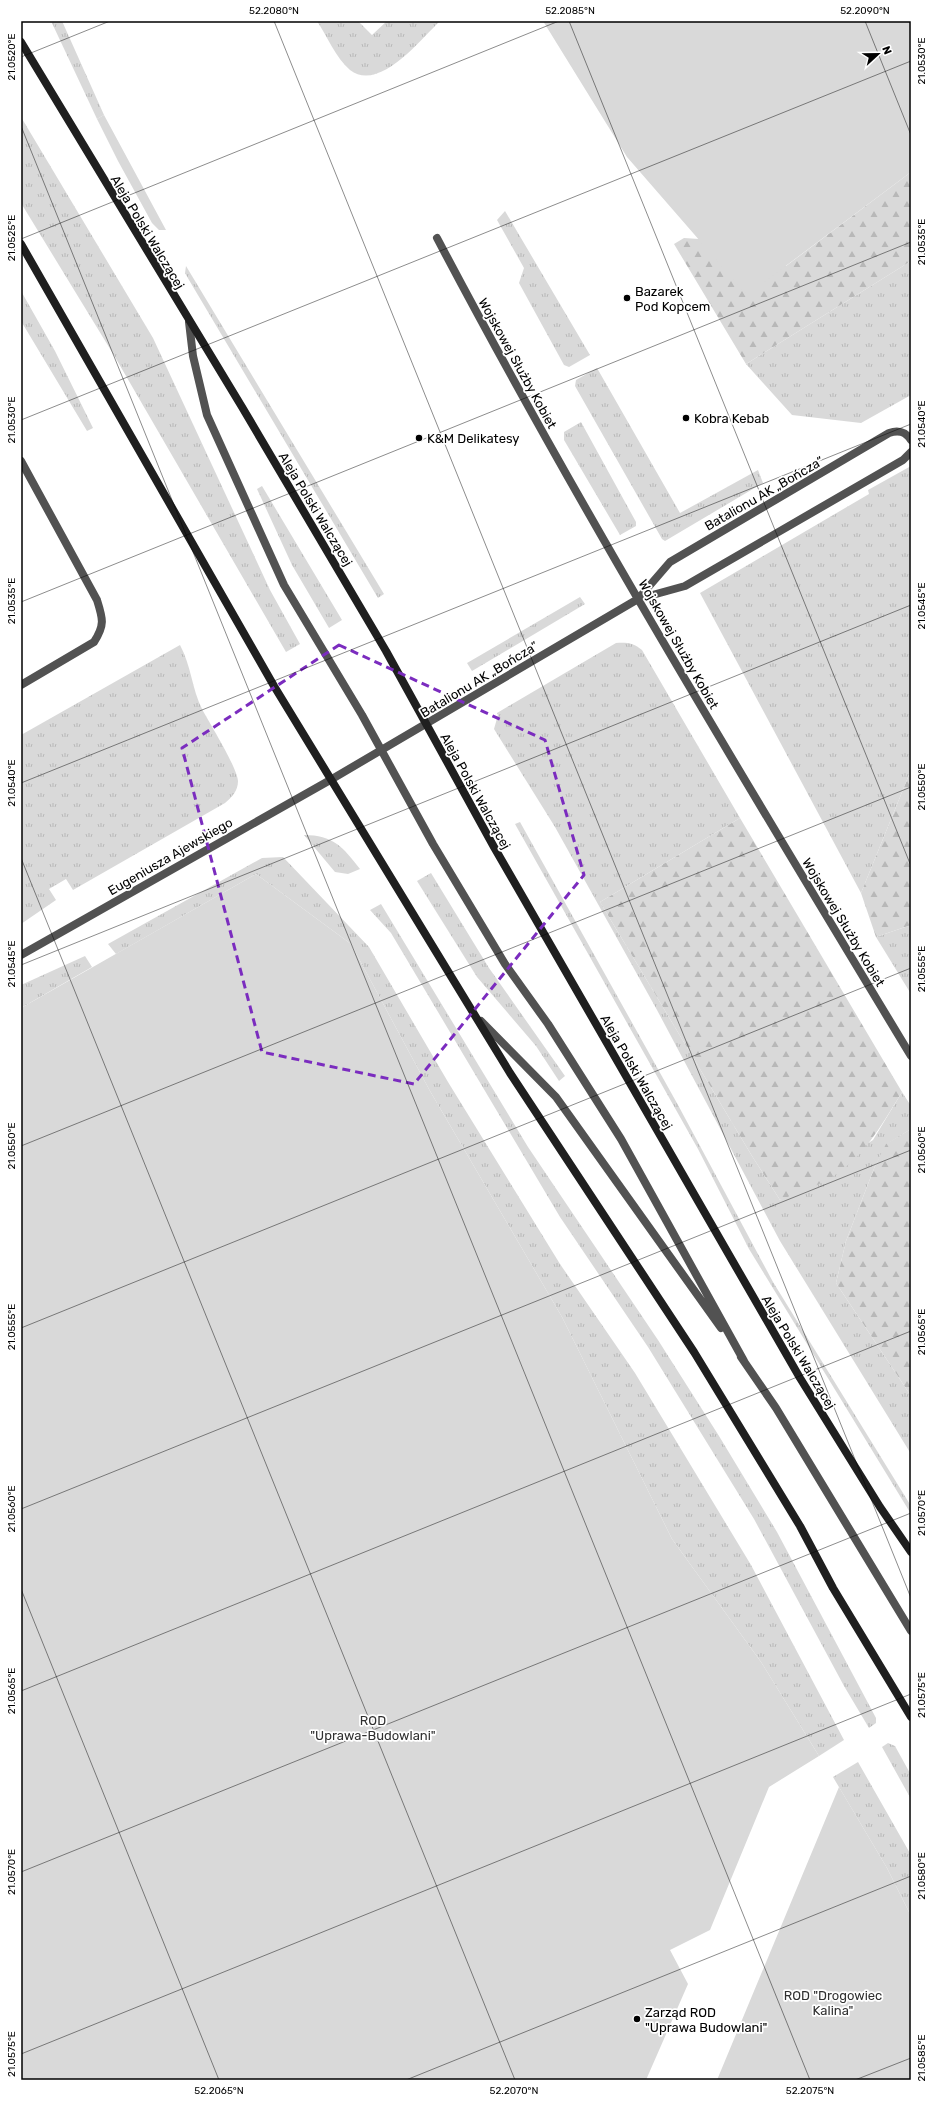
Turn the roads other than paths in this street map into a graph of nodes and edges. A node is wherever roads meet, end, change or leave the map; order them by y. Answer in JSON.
{"nodes":[{"id":1,"x":21,"y":42,"type":"edge"},
{"id":2,"x":436,"y":238,"type":"dead end"},
{"id":3,"x":21,"y":244,"type":"edge"},
{"id":4,"x":189,"y":322,"type":"junction"},
{"id":5,"x":911,"y":440,"type":"edge"},
{"id":6,"x":911,"y":452,"type":"edge"},
{"id":7,"x":21,"y":461,"type":"edge"},
{"id":8,"x":638,"y":599,"type":"junction"},
{"id":9,"x":21,"y":685,"type":"edge"},
{"id":10,"x":426,"y":724,"type":"junction"},
{"id":11,"x":381,"y":750,"type":"junction"},
{"id":12,"x":332,"y":779,"type":"junction"},
{"id":13,"x":21,"y":955,"type":"edge"},
{"id":14,"x":476,"y":1017,"type":"junction"},
{"id":15,"x":911,"y":1056,"type":"edge"},
{"id":16,"x":744,"y":1361,"type":"junction"},
{"id":17,"x":911,"y":1552,"type":"edge"},
{"id":18,"x":911,"y":1631,"type":"edge"},
{"id":19,"x":911,"y":1717,"type":"edge"}],
"edges":[{"from":1,"to":4,"type":"main road","name":"Aleja Polski Walczącej"},
{"from":2,"to":8,"type":"street","name":"Wojskowej Służby Kobiet"},
{"from":3,"to":12,"type":"main road"},
{"from":4,"to":10,"type":"main road","name":"Aleja Polski Walczącej"},
{"from":4,"to":11,"type":"street"},
{"from":5,"to":8,"type":"street","name":"Batalionu AK „Bończa”"},
{"from":6,"to":8,"type":"street","name":"Batalionu AK „Bończa”"},
{"from":7,"to":9,"type":"street"},
{"from":8,"to":10,"type":"street","name":"Batalionu AK „Bończa”"},
{"from":8,"to":15,"type":"street","name":"Wojskowej Służby Kobiet"},
{"from":10,"to":11,"type":"street","name":"Batalionu AK „Bończa”"},
{"from":10,"to":17,"type":"main road","name":"Aleja Polski Walczącej"},
{"from":11,"to":12,"type":"street","name":"Batalionu AK „Bończa”"},
{"from":11,"to":16,"type":"street"},
{"from":12,"to":13,"type":"street","name":"Eugeniusza Ajewskiego"},
{"from":12,"to":14,"type":"main road"},
{"from":14,"to":16,"type":"street"},
{"from":14,"to":19,"type":"main road"},
{"from":16,"to":18,"type":"street"}]}
